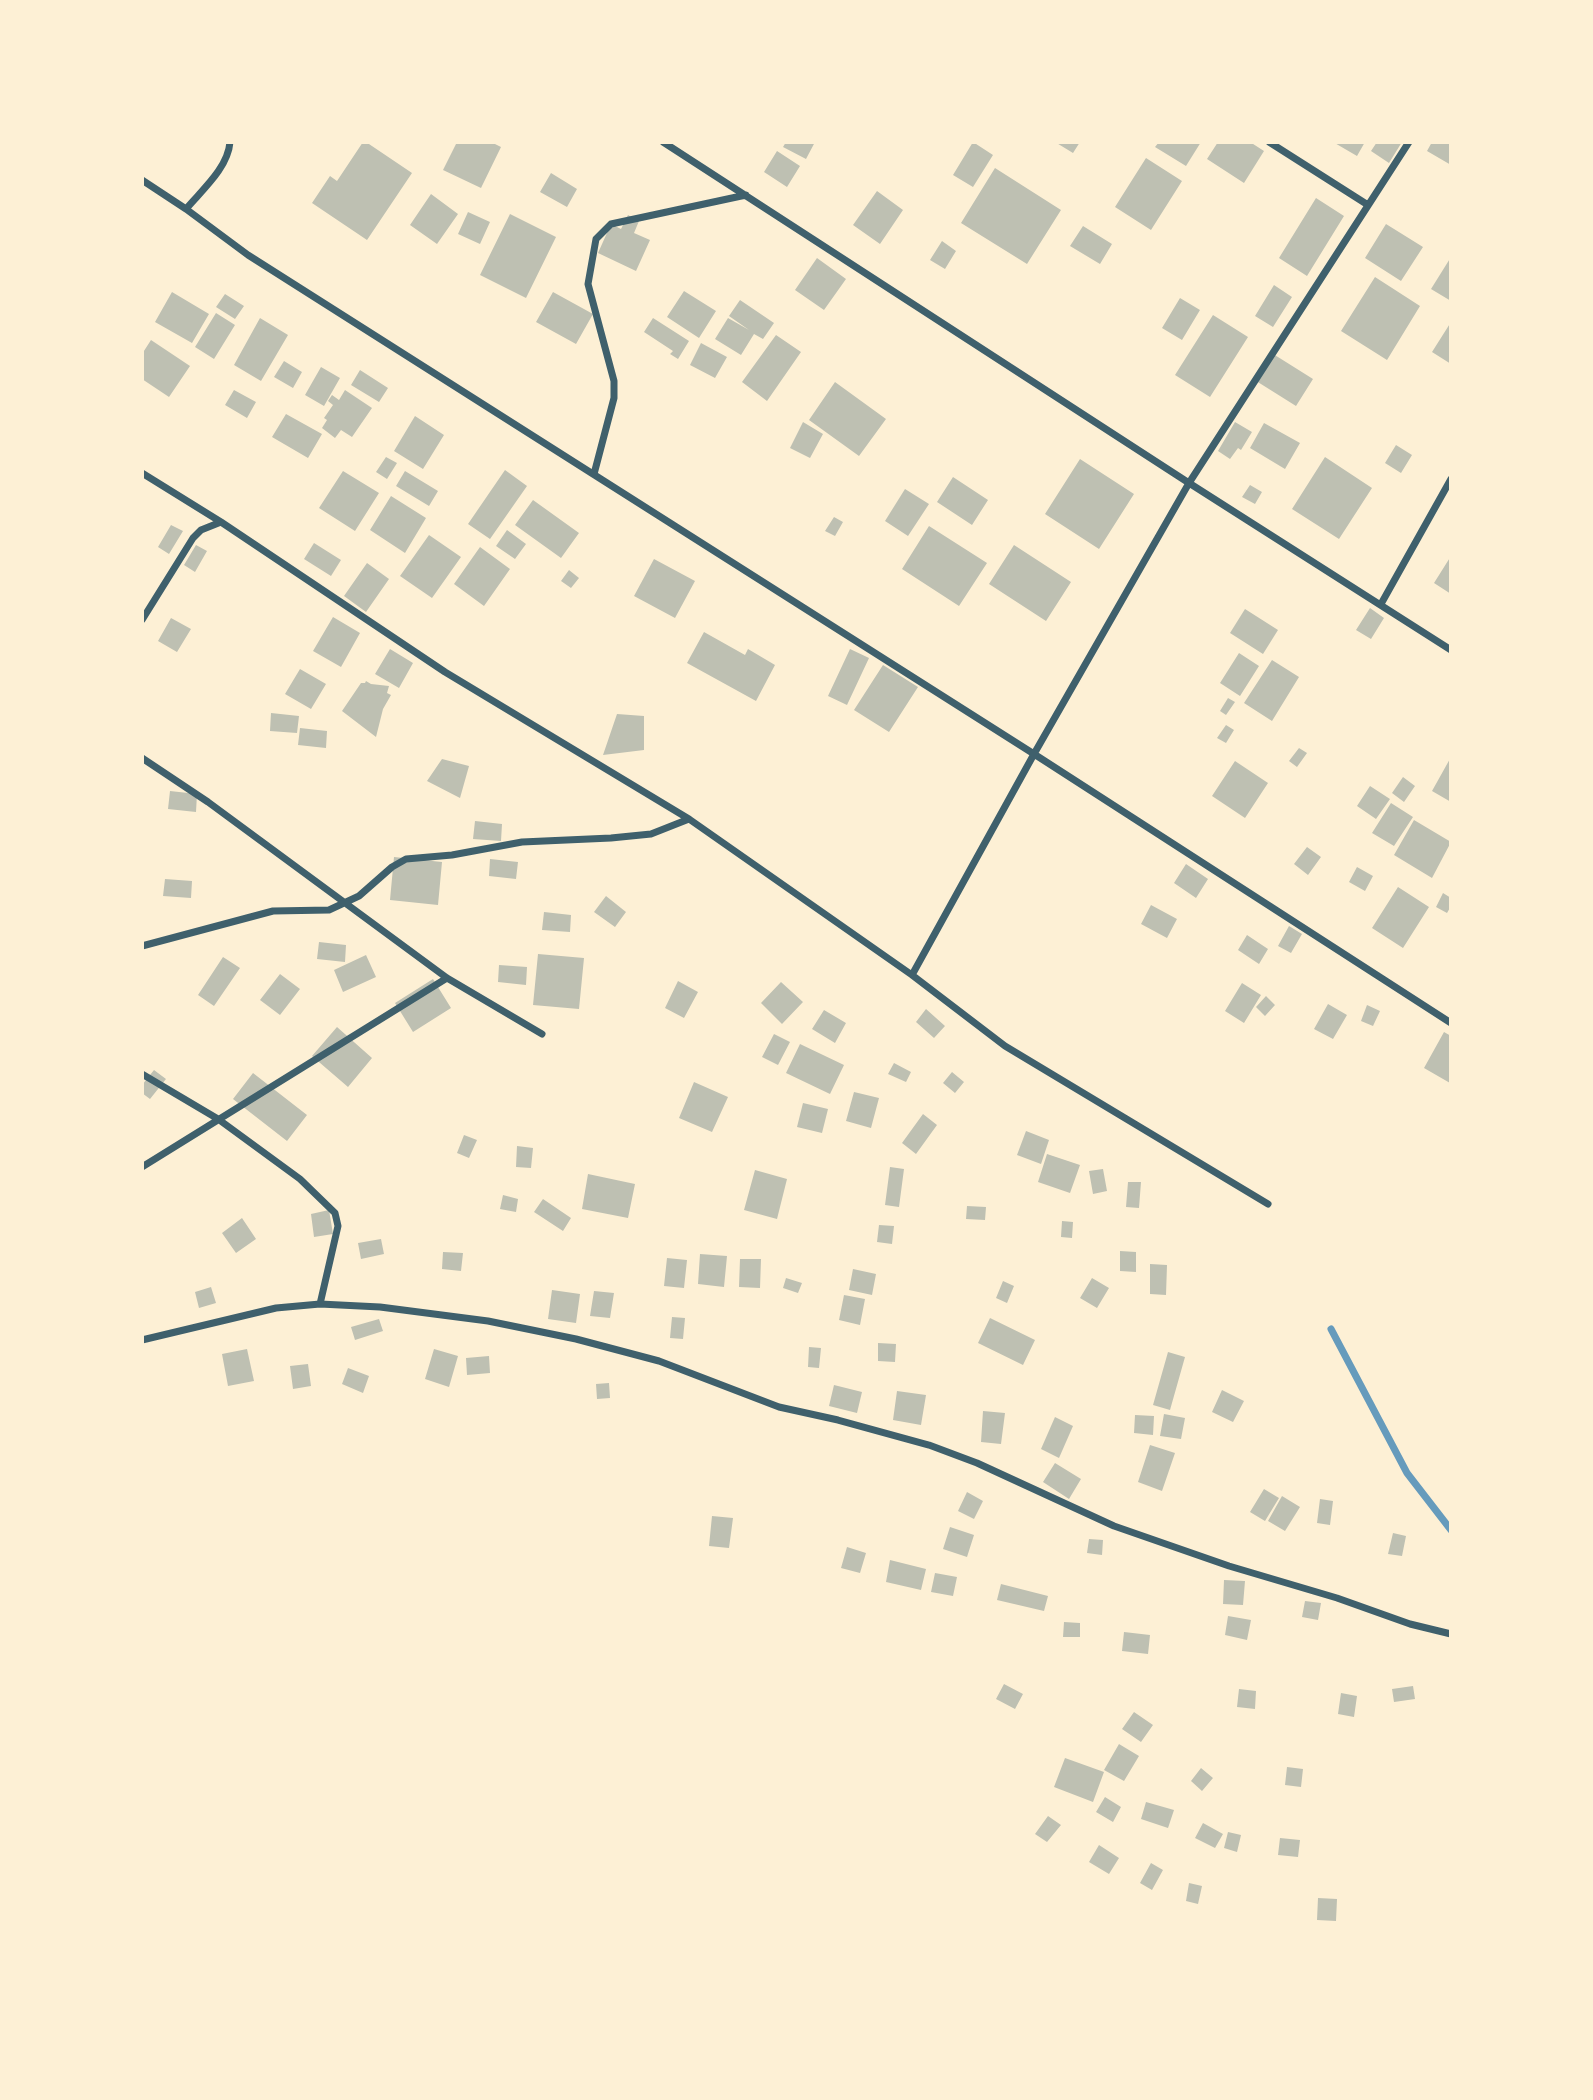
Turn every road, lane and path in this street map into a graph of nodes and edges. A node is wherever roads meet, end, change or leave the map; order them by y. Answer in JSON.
{"nodes":[{"id":1,"x":230,"y":142,"type":"edge"},
{"id":2,"x":663,"y":142,"type":"edge"},
{"id":3,"x":1269,"y":142,"type":"edge"},
{"id":4,"x":1409,"y":142,"type":"edge"},
{"id":5,"x":142,"y":180,"type":"edge"},
{"id":6,"x":747,"y":195,"type":"junction"},
{"id":7,"x":1368,"y":205,"type":"junction"},
{"id":8,"x":186,"y":209,"type":"junction"},
{"id":9,"x":142,"y":473,"type":"edge"},
{"id":10,"x":594,"y":474,"type":"junction"},
{"id":11,"x":1451,"y":479,"type":"edge"},
{"id":12,"x":1189,"y":483,"type":"junction"},
{"id":13,"x":221,"y":522,"type":"junction"},
{"id":14,"x":1381,"y":604,"type":"junction"},
{"id":15,"x":142,"y":620,"type":"edge"},
{"id":16,"x":1451,"y":650,"type":"edge"},
{"id":17,"x":1034,"y":754,"type":"junction"},
{"id":18,"x":142,"y":758,"type":"edge"},
{"id":19,"x":689,"y":820,"type":"junction"},
{"id":20,"x":344,"y":902,"type":"junction"},
{"id":21,"x":142,"y":946,"type":"edge"},
{"id":22,"x":912,"y":975,"type":"junction"},
{"id":23,"x":447,"y":978,"type":"junction"},
{"id":24,"x":1451,"y":1023,"type":"edge"},
{"id":25,"x":542,"y":1034,"type":"dead end"},
{"id":26,"x":142,"y":1074,"type":"edge"},
{"id":27,"x":218,"y":1119,"type":"junction"},
{"id":28,"x":142,"y":1167,"type":"edge"},
{"id":29,"x":1268,"y":1203,"type":"dead end"},
{"id":30,"x":320,"y":1304,"type":"junction"},
{"id":31,"x":142,"y":1340,"type":"edge"},
{"id":32,"x":1451,"y":1634,"type":"edge"}],
"edges":[{"from":1,"to":8,"type":"street"},
{"from":2,"to":6,"type":"street"},
{"from":3,"to":7,"type":"street"},
{"from":4,"to":7,"type":"street"},
{"from":5,"to":8,"type":"street"},
{"from":6,"to":10,"type":"street"},
{"from":6,"to":12,"type":"street"},
{"from":7,"to":12,"type":"street"},
{"from":8,"to":10,"type":"street"},
{"from":9,"to":13,"type":"street"},
{"from":10,"to":17,"type":"street"},
{"from":11,"to":14,"type":"street"},
{"from":12,"to":14,"type":"street"},
{"from":12,"to":17,"type":"street"},
{"from":13,"to":15,"type":"street"},
{"from":13,"to":19,"type":"street"},
{"from":14,"to":16,"type":"street"},
{"from":17,"to":22,"type":"street"},
{"from":17,"to":24,"type":"street"},
{"from":18,"to":20,"type":"street"},
{"from":19,"to":20,"type":"street"},
{"from":19,"to":22,"type":"street"},
{"from":20,"to":21,"type":"street"},
{"from":20,"to":23,"type":"street"},
{"from":22,"to":29,"type":"street"},
{"from":23,"to":25,"type":"street"},
{"from":23,"to":27,"type":"street"},
{"from":26,"to":27,"type":"street"},
{"from":27,"to":28,"type":"street"},
{"from":27,"to":30,"type":"street"},
{"from":30,"to":31,"type":"street"},
{"from":30,"to":32,"type":"street"}]}
